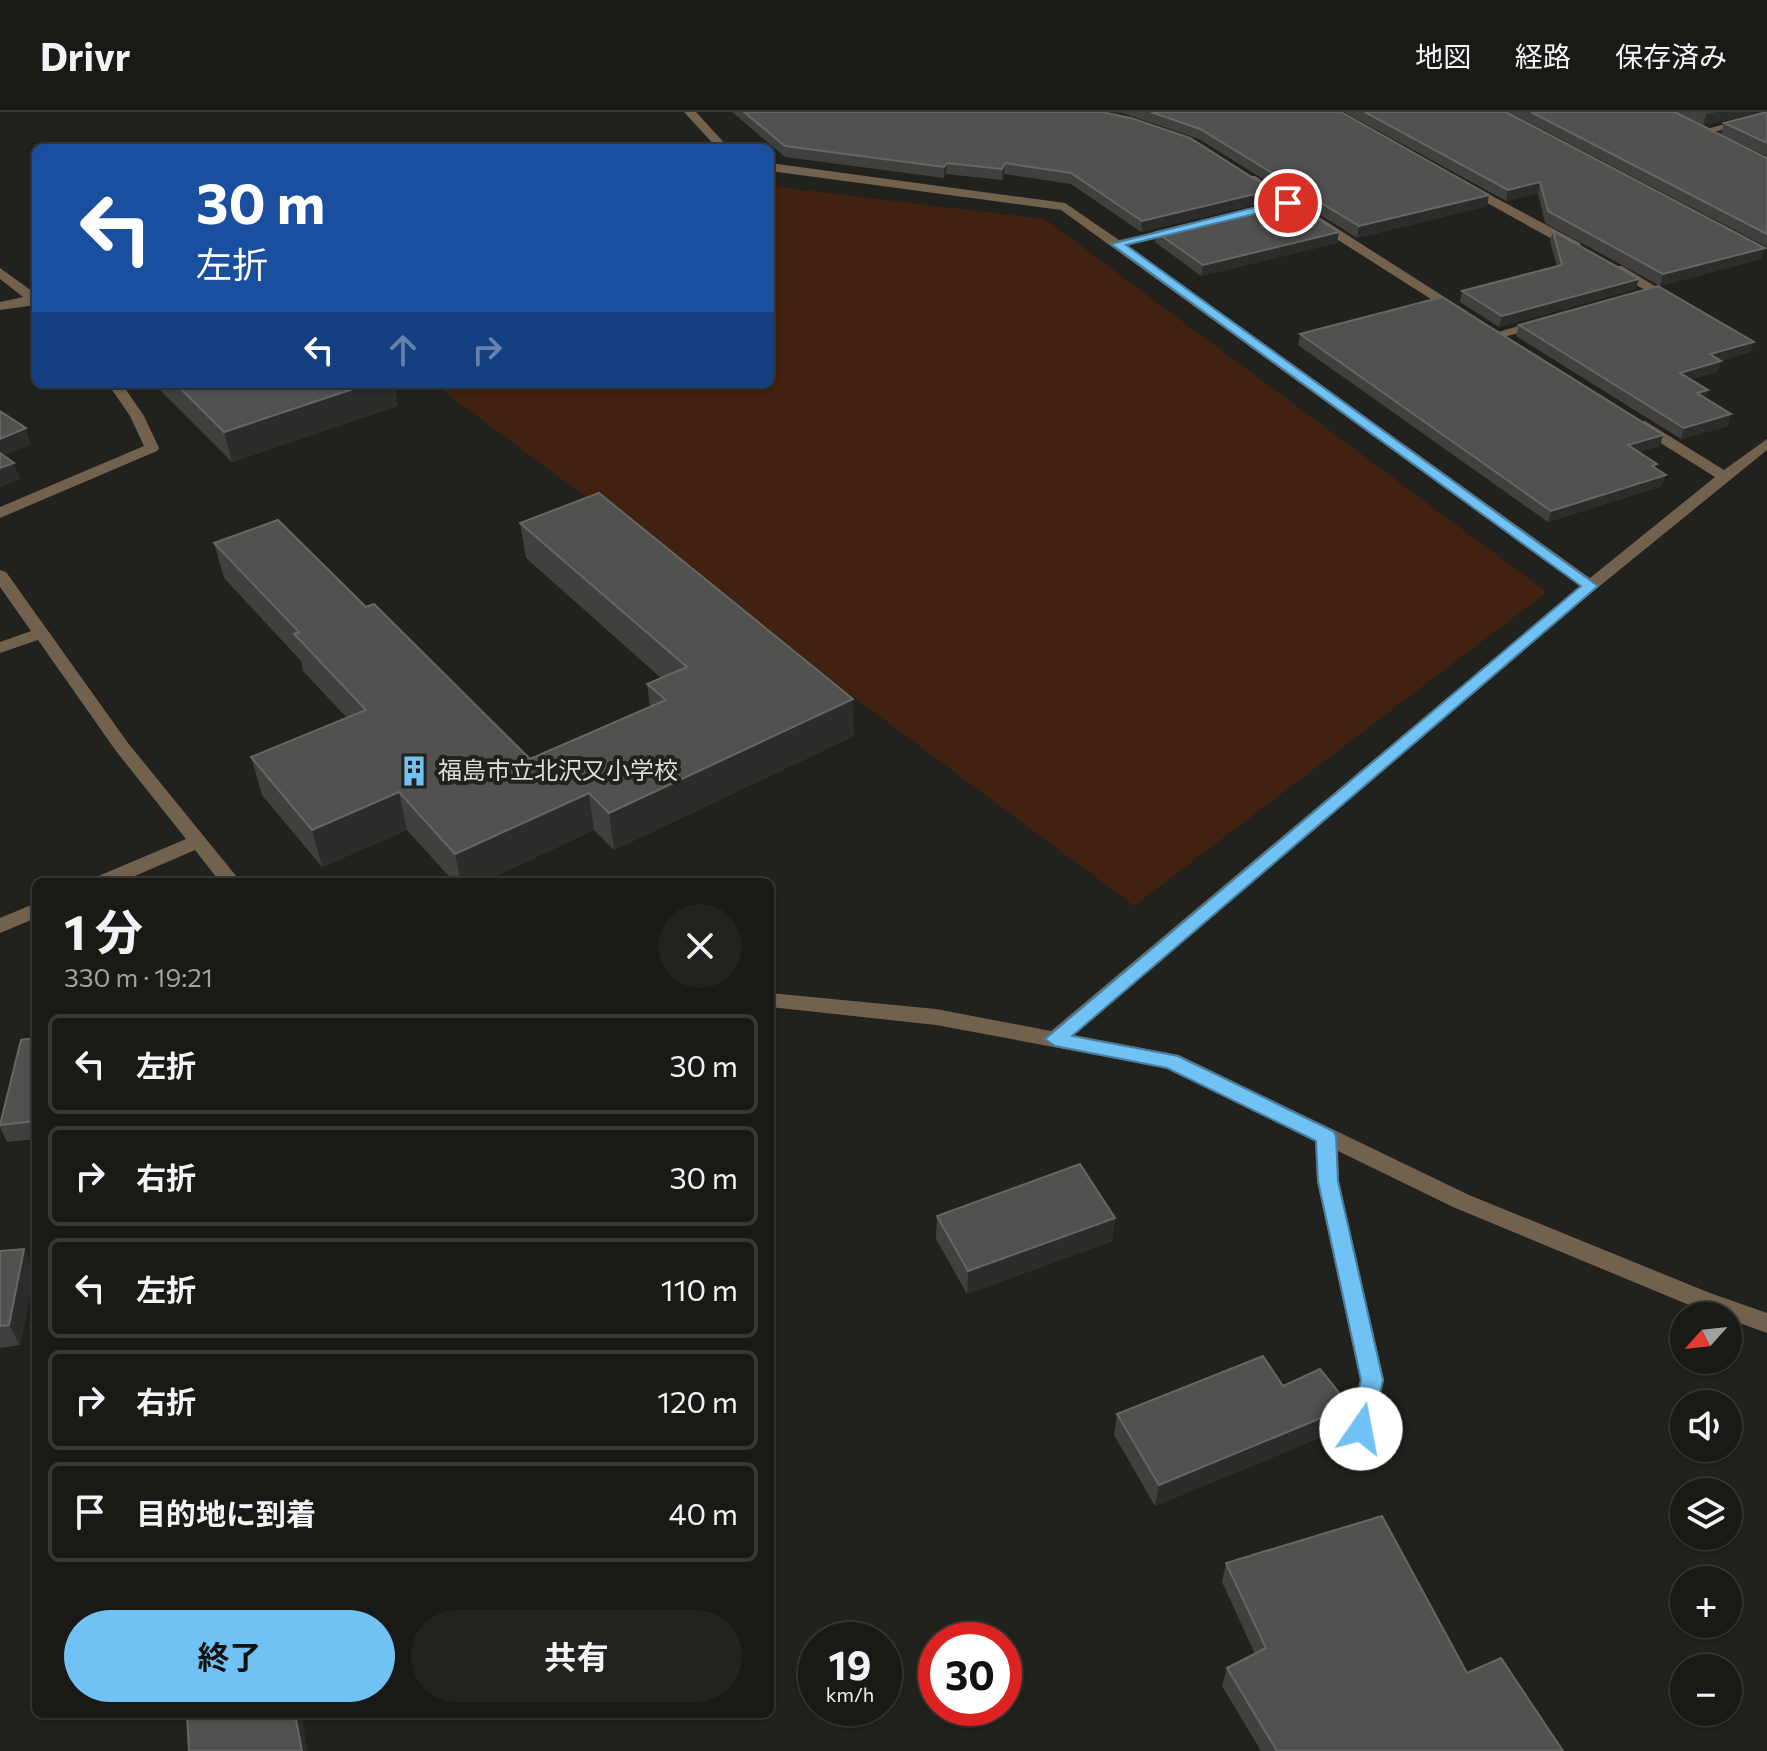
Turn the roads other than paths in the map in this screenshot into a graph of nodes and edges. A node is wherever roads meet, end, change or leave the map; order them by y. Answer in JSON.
{"nodes":[{"id":1,"x":690,"y":112,"type":"edge"},
{"id":2,"x":1767,"y":116,"type":"edge"},
{"id":3,"x":1688,"y":125,"type":"edge"},
{"id":4,"x":1701,"y":132,"type":"junction"},
{"id":5,"x":1714,"y":138,"type":"edge"},
{"id":6,"x":719,"y":144,"type":"edge"},
{"id":7,"x":774,"y":168,"type":"edge"},
{"id":8,"x":1234,"y":169,"type":"edge"},
{"id":9,"x":1453,"y":179,"type":"edge"},
{"id":10,"x":1288,"y":203,"type":"junction"},
{"id":11,"x":1272,"y":206,"type":"edge"},
{"id":12,"x":1194,"y":225,"type":"edge"},
{"id":13,"x":1117,"y":244,"type":"junction"},
{"id":14,"x":1589,"y":254,"type":"edge"},
{"id":15,"x":1602,"y":261,"type":"edge"},
{"id":16,"x":0,"y":272,"type":"edge"},
{"id":17,"x":32,"y":298,"type":"edge"},
{"id":18,"x":1627,"y":299,"type":"edge"},
{"id":19,"x":32,"y":300,"type":"edge"},
{"id":20,"x":0,"y":306,"type":"edge"},
{"id":21,"x":1554,"y":319,"type":"edge"},
{"id":22,"x":1484,"y":327,"type":"junction"},
{"id":23,"x":1509,"y":344,"type":"edge"},
{"id":24,"x":118,"y":388,"type":"edge"},
{"id":25,"x":1631,"y":419,"type":"edge"},
{"id":26,"x":1767,"y":443,"type":"edge"},
{"id":27,"x":1725,"y":477,"type":"junction"},
{"id":28,"x":0,"y":513,"type":"edge"},
{"id":29,"x":0,"y":575,"type":"edge"},
{"id":30,"x":1590,"y":586,"type":"junction"},
{"id":31,"x":42,"y":633,"type":"junction"},
{"id":32,"x":0,"y":648,"type":"edge"},
{"id":33,"x":197,"y":842,"type":"junction"},
{"id":34,"x":112,"y":878,"type":"edge"},
{"id":35,"x":228,"y":878,"type":"edge"},
{"id":36,"x":32,"y":912,"type":"edge"},
{"id":37,"x":0,"y":926,"type":"edge"},
{"id":38,"x":774,"y":1000,"type":"edge"},
{"id":39,"x":1055,"y":1039,"type":"junction"},
{"id":40,"x":1326,"y":1136,"type":"junction"},
{"id":41,"x":1767,"y":1323,"type":"edge"},
{"id":42,"x":1361,"y":1429,"type":"dead end"}],
"edges":[{"from":1,"to":6,"type":"street"},
{"from":2,"to":4,"type":"street"},
{"from":3,"to":4,"type":"street"},
{"from":4,"to":5,"type":"street"},
{"from":7,"to":13,"type":"street"},
{"from":8,"to":10,"type":"street"},
{"from":9,"to":14,"type":"street"},
{"from":10,"to":11,"type":"street"},
{"from":10,"to":22,"type":"street"},
{"from":12,"to":13,"type":"street"},
{"from":13,"to":30,"type":"street"},
{"from":15,"to":18,"type":"street"},
{"from":16,"to":17,"type":"street"},
{"from":19,"to":20,"type":"street"},
{"from":21,"to":22,"type":"street"},
{"from":22,"to":23,"type":"street"},
{"from":24,"to":28,"type":"street"},
{"from":25,"to":27,"type":"street"},
{"from":26,"to":27,"type":"street"},
{"from":27,"to":30,"type":"street"},
{"from":29,"to":31,"type":"street"},
{"from":30,"to":39,"type":"street"},
{"from":31,"to":32,"type":"street"},
{"from":31,"to":33,"type":"street"},
{"from":33,"to":34,"type":"street"},
{"from":33,"to":35,"type":"street"},
{"from":36,"to":37,"type":"street"},
{"from":38,"to":39,"type":"street"},
{"from":39,"to":40,"type":"street"},
{"from":40,"to":41,"type":"street"},
{"from":40,"to":42,"type":"street"}]}
